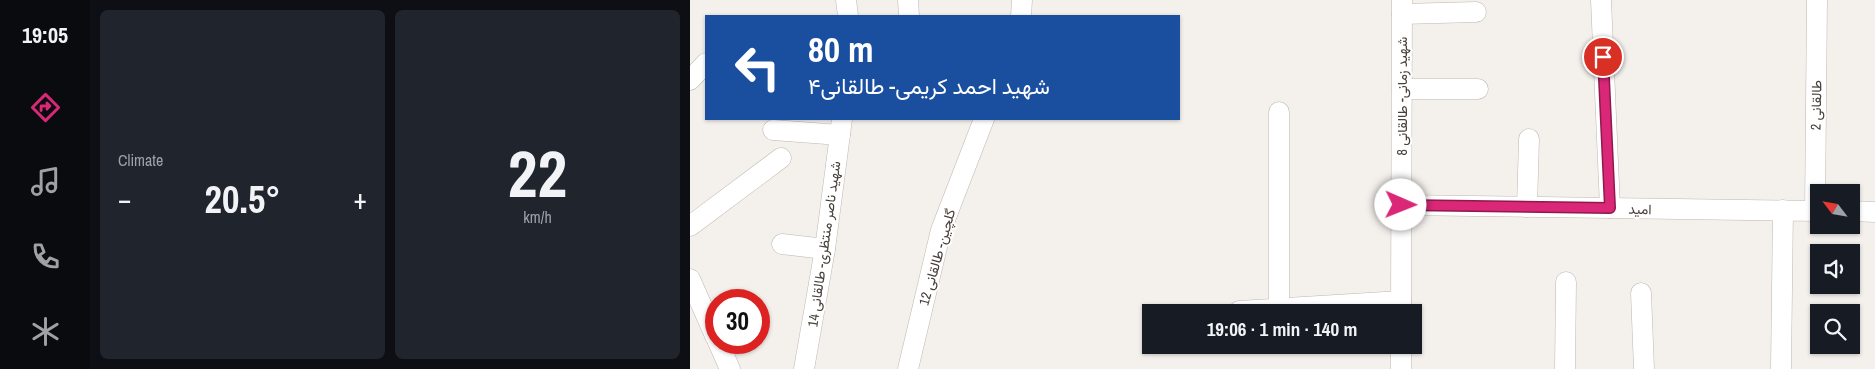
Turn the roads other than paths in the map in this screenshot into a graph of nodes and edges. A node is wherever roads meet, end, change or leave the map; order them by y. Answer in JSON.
{"nodes":[{"id":1,"x":846,"y":0,"type":"edge"},
{"id":2,"x":908,"y":0,"type":"edge"},
{"id":3,"x":1022,"y":0,"type":"edge"},
{"id":4,"x":1601,"y":0,"type":"edge"},
{"id":5,"x":1817,"y":0,"type":"edge"},
{"id":6,"x":1402,"y":7,"type":"edge"},
{"id":7,"x":1476,"y":12,"type":"dead end"},
{"id":8,"x":848,"y":15,"type":"edge"},
{"id":9,"x":908,"y":15,"type":"edge"},
{"id":10,"x":1021,"y":15,"type":"edge"},
{"id":11,"x":705,"y":64,"type":"edge"},
{"id":12,"x":690,"y":80,"type":"edge"},
{"id":13,"x":1402,"y":89,"type":"junction"},
{"id":14,"x":1478,"y":89,"type":"dead end"},
{"id":15,"x":1279,"y":112,"type":"dead end"},
{"id":16,"x":984,"y":120,"type":"edge"},
{"id":17,"x":841,"y":127,"type":"edge"},
{"id":18,"x":773,"y":130,"type":"dead end"},
{"id":19,"x":1529,"y":139,"type":"dead end"},
{"id":20,"x":781,"y":158,"type":"dead end"},
{"id":21,"x":1817,"y":184,"type":"edge"},
{"id":22,"x":1401,"y":205,"type":"junction"},
{"id":23,"x":1527,"y":207,"type":"junction"},
{"id":24,"x":1610,"y":208,"type":"junction"},
{"id":25,"x":1783,"y":210,"type":"junction"},
{"id":26,"x":1810,"y":211,"type":"edge"},
{"id":27,"x":1860,"y":211,"type":"edge"},
{"id":28,"x":1875,"y":212,"type":"edge"},
{"id":29,"x":690,"y":226,"type":"edge"},
{"id":30,"x":782,"y":244,"type":"dead end"},
{"id":31,"x":826,"y":249,"type":"junction"},
{"id":32,"x":1566,"y":282,"type":"dead end"},
{"id":33,"x":691,"y":285,"type":"edge"},
{"id":34,"x":1641,"y":293,"type":"dead end"},
{"id":35,"x":1280,"y":304,"type":"edge"},
{"id":36,"x":1401,"y":304,"type":"edge"},
{"id":37,"x":705,"y":315,"type":"edge"},
{"id":38,"x":723,"y":354,"type":"edge"},
{"id":39,"x":1401,"y":354,"type":"edge"},
{"id":40,"x":730,"y":369,"type":"edge"},
{"id":41,"x":804,"y":369,"type":"edge"},
{"id":42,"x":908,"y":369,"type":"edge"},
{"id":43,"x":1401,"y":369,"type":"edge"},
{"id":44,"x":1565,"y":369,"type":"edge"},
{"id":45,"x":1644,"y":369,"type":"edge"},
{"id":46,"x":1781,"y":369,"type":"edge"}],
"edges":[{"from":1,"to":8,"type":"street"},
{"from":2,"to":9,"type":"street"},
{"from":3,"to":10,"type":"street"},
{"from":4,"to":24,"type":"street"},
{"from":5,"to":21,"type":"street","name":"طالقانی 2"},
{"from":6,"to":7,"type":"street"},
{"from":6,"to":13,"type":"street","name":"شهید زمانی- طالقانی 8"},
{"from":11,"to":12,"type":"street"},
{"from":13,"to":14,"type":"street"},
{"from":13,"to":22,"type":"street","name":"شهید زمانی- طالقانی 8"},
{"from":15,"to":35,"type":"street"},
{"from":16,"to":42,"type":"street","name":"گلچین- طالقانی 12"},
{"from":17,"to":18,"type":"street"},
{"from":17,"to":31,"type":"street","name":"شهید ناصر منتظری- طالقانی 14"},
{"from":19,"to":23,"type":"street"},
{"from":20,"to":29,"type":"street"},
{"from":22,"to":23,"type":"street","name":"امید"},
{"from":22,"to":36,"type":"street","name":"شهید زمانی- طالقانی 8"},
{"from":23,"to":24,"type":"street","name":"امید"},
{"from":24,"to":25,"type":"street","name":"امید"},
{"from":25,"to":26,"type":"street","name":"امید"},
{"from":25,"to":46,"type":"street"},
{"from":27,"to":28,"type":"street"},
{"from":30,"to":31,"type":"street"},
{"from":31,"to":41,"type":"street","name":"شهید ناصر منتظری- طالقانی 14"},
{"from":32,"to":44,"type":"street"},
{"from":33,"to":37,"type":"street"},
{"from":34,"to":45,"type":"street"},
{"from":38,"to":40,"type":"street"},
{"from":39,"to":43,"type":"street"}]}
